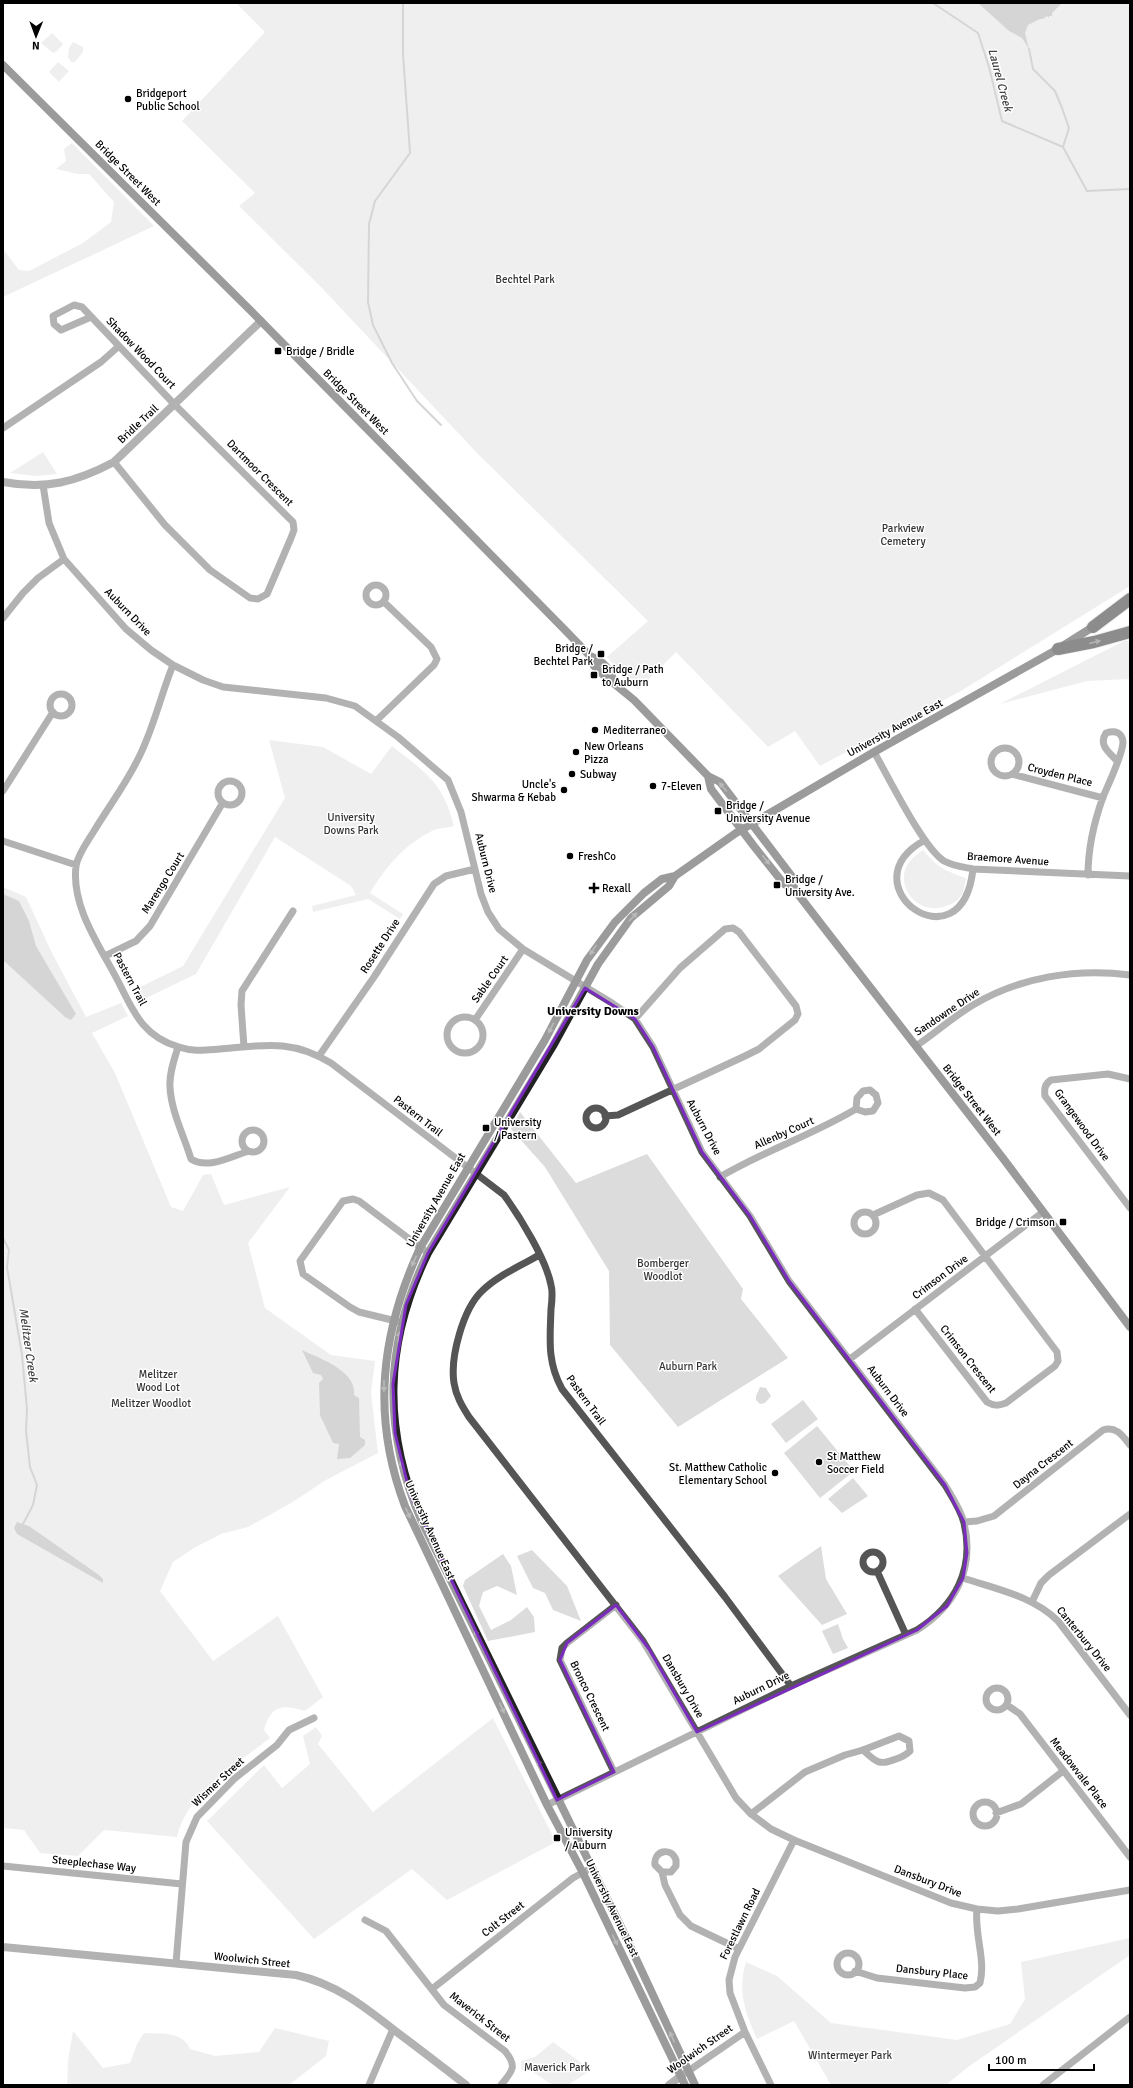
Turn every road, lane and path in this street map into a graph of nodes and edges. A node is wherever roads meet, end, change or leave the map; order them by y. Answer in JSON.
{"nodes":[{"id":1,"x":3,"y":65,"type":"edge"},
{"id":2,"x":91,"y":317,"type":"junction"},
{"id":3,"x":261,"y":321,"type":"junction"},
{"id":4,"x":120,"y":346,"type":"junction"},
{"id":5,"x":175,"y":405,"type":"junction"},
{"id":6,"x":3,"y":428,"type":"edge"},
{"id":7,"x":114,"y":462,"type":"junction"},
{"id":8,"x":3,"y":482,"type":"edge"},
{"id":9,"x":43,"y":485,"type":"junction"},
{"id":10,"x":64,"y":559,"type":"junction"},
{"id":11,"x":1130,"y":599,"type":"edge"},
{"id":12,"x":384,"y":602,"type":"dead end"},
{"id":13,"x":1130,"y":606,"type":"edge"},
{"id":14,"x":3,"y":618,"type":"edge"},
{"id":15,"x":1093,"y":627,"type":"junction"},
{"id":16,"x":1130,"y":632,"type":"edge"},
{"id":17,"x":1058,"y":649,"type":"junction"},
{"id":18,"x":173,"y":665,"type":"junction"},
{"id":19,"x":53,"y":712,"type":"dead end"},
{"id":20,"x":377,"y":720,"type":"junction"},
{"id":21,"x":874,"y":752,"type":"junction"},
{"id":22,"x":1117,"y":761,"type":"dead end"},
{"id":23,"x":1012,"y":774,"type":"dead end"},
{"id":24,"x":708,"y":776,"type":"junction"},
{"id":25,"x":3,"y":791,"type":"edge"},
{"id":26,"x":1103,"y":798,"type":"junction"},
{"id":27,"x":222,"y":804,"type":"dead end"},
{"id":28,"x":752,"y":824,"type":"junction"},
{"id":29,"x":742,"y":829,"type":"junction"},
{"id":30,"x":925,"y":840,"type":"junction"},
{"id":31,"x":3,"y":842,"type":"edge"},
{"id":32,"x":76,"y":865,"type":"junction"},
{"id":33,"x":475,"y":868,"type":"junction"},
{"id":34,"x":973,"y":869,"type":"junction"},
{"id":35,"x":1088,"y":875,"type":"junction"},
{"id":36,"x":675,"y":876,"type":"junction"},
{"id":37,"x":1130,"y":876,"type":"edge"},
{"id":38,"x":794,"y":889,"type":"junction"},
{"id":39,"x":293,"y":911,"type":"dead end"},
{"id":40,"x":523,"y":949,"type":"junction"},
{"id":41,"x":105,"y":956,"type":"junction"},
{"id":42,"x":1130,"y":975,"type":"edge"},
{"id":43,"x":575,"y":981,"type":"junction"},
{"id":44,"x":585,"y":988,"type":"junction"},
{"id":45,"x":635,"y":1019,"type":"junction"},
{"id":46,"x":475,"y":1020,"type":"junction"},
{"id":47,"x":916,"y":1046,"type":"junction"},
{"id":48,"x":178,"y":1047,"type":"junction"},
{"id":49,"x":244,"y":1047,"type":"junction"},
{"id":50,"x":318,"y":1056,"type":"junction"},
{"id":51,"x":1130,"y":1079,"type":"edge"},
{"id":52,"x":672,"y":1090,"type":"junction"},
{"id":53,"x":856,"y":1109,"type":"dead end"},
{"id":54,"x":606,"y":1116,"type":"dead end"},
{"id":55,"x":249,"y":1151,"type":"dead end"},
{"id":56,"x":467,"y":1167,"type":"junction"},
{"id":57,"x":476,"y":1173,"type":"junction"},
{"id":58,"x":720,"y":1177,"type":"junction"},
{"id":59,"x":1130,"y":1208,"type":"edge"},
{"id":60,"x":1043,"y":1212,"type":"junction"},
{"id":61,"x":872,"y":1215,"type":"dead end"},
{"id":62,"x":420,"y":1248,"type":"junction"},
{"id":63,"x":428,"y":1253,"type":"junction"},
{"id":64,"x":539,"y":1255,"type":"junction"},
{"id":65,"x":985,"y":1256,"type":"junction"},
{"id":66,"x":916,"y":1309,"type":"junction"},
{"id":67,"x":393,"y":1320,"type":"junction"},
{"id":68,"x":402,"y":1322,"type":"junction"},
{"id":69,"x":1130,"y":1327,"type":"edge"},
{"id":70,"x":850,"y":1359,"type":"junction"},
{"id":71,"x":1130,"y":1445,"type":"edge"},
{"id":72,"x":1130,"y":1514,"type":"edge"},
{"id":73,"x":964,"y":1522,"type":"junction"},
{"id":74,"x":877,"y":1571,"type":"dead end"},
{"id":75,"x":963,"y":1578,"type":"junction"},
{"id":76,"x":1032,"y":1602,"type":"junction"},
{"id":77,"x":616,"y":1605,"type":"junction"},
{"id":78,"x":906,"y":1635,"type":"junction"},
{"id":79,"x":474,"y":1649,"type":"junction"},
{"id":80,"x":484,"y":1649,"type":"junction"},
{"id":81,"x":791,"y":1686,"type":"junction"},
{"id":82,"x":1007,"y":1705,"type":"dead end"},
{"id":83,"x":1130,"y":1715,"type":"edge"},
{"id":84,"x":314,"y":1718,"type":"dead end"},
{"id":85,"x":697,"y":1732,"type":"junction"},
{"id":86,"x":863,"y":1750,"type":"junction"},
{"id":87,"x":1063,"y":1771,"type":"junction"},
{"id":88,"x":614,"y":1772,"type":"junction"},
{"id":89,"x":557,"y":1800,"type":"junction"},
{"id":90,"x":547,"y":1805,"type":"junction"},
{"id":91,"x":996,"y":1812,"type":"dead end"},
{"id":92,"x":751,"y":1814,"type":"junction"},
{"id":93,"x":794,"y":1840,"type":"junction"},
{"id":94,"x":1130,"y":1857,"type":"edge"},
{"id":95,"x":3,"y":1866,"type":"edge"},
{"id":96,"x":591,"y":1868,"type":"junction"},
{"id":97,"x":662,"y":1872,"type":"dead end"},
{"id":98,"x":583,"y":1873,"type":"junction"},
{"id":99,"x":182,"y":1884,"type":"junction"},
{"id":100,"x":1130,"y":1890,"type":"edge"},
{"id":101,"x":977,"y":1909,"type":"junction"},
{"id":102,"x":365,"y":1920,"type":"dead end"},
{"id":103,"x":3,"y":1947,"type":"edge"},
{"id":104,"x":739,"y":1949,"type":"junction"},
{"id":105,"x":176,"y":1963,"type":"junction"},
{"id":106,"x":855,"y":1971,"type":"dead end"},
{"id":107,"x":432,"y":1990,"type":"junction"},
{"id":108,"x":1130,"y":2017,"type":"edge"},
{"id":109,"x":393,"y":2029,"type":"junction"},
{"id":110,"x":744,"y":2032,"type":"junction"},
{"id":111,"x":688,"y":2071,"type":"junction"},
{"id":112,"x":681,"y":2076,"type":"junction"},
{"id":113,"x":369,"y":2085,"type":"edge"},
{"id":114,"x":466,"y":2085,"type":"edge"},
{"id":115,"x":502,"y":2085,"type":"edge"},
{"id":116,"x":669,"y":2085,"type":"edge"},
{"id":117,"x":685,"y":2085,"type":"edge"},
{"id":118,"x":695,"y":2085,"type":"edge"},
{"id":119,"x":771,"y":2085,"type":"edge"},
{"id":120,"x":1043,"y":2085,"type":"edge"}],
"edges":[{"from":1,"to":3,"type":"main road","name":"Bridge Street West"},
{"from":2,"to":2,"type":"street","name":"Shadow Wood Court"},
{"from":2,"to":4,"type":"street","name":"Shadow Wood Court"},
{"from":3,"to":5,"type":"street","name":"Bridle Trail"},
{"from":3,"to":24,"type":"main road","name":"Bridge Street West"},
{"from":4,"to":5,"type":"street","name":"Shadow Wood Court"},
{"from":4,"to":6,"type":"street"},
{"from":5,"to":7,"type":"street","name":"Bridle Trail"},
{"from":5,"to":7,"type":"street","name":"Dartmoor Crescent"},
{"from":7,"to":9,"type":"street","name":"Bridle Trail"},
{"from":8,"to":9,"type":"street","name":"Bridle Trail"},
{"from":9,"to":10,"type":"street","name":"Auburn Drive"},
{"from":10,"to":14,"type":"street"},
{"from":10,"to":18,"type":"street","name":"Auburn Drive"},
{"from":11,"to":15,"type":"highway"},
{"from":12,"to":20,"type":"street"},
{"from":13,"to":15,"type":"main road","name":"University Avenue East"},
{"from":15,"to":17,"type":"main road","name":"University Avenue East"},
{"from":17,"to":16,"type":"highway","one_way":true},
{"from":17,"to":21,"type":"main road","name":"University Avenue East"},
{"from":18,"to":20,"type":"street","name":"Auburn Drive"},
{"from":18,"to":32,"type":"street","name":"Pastern Trail"},
{"from":19,"to":25,"type":"street"},
{"from":20,"to":33,"type":"street","name":"Auburn Drive"},
{"from":21,"to":28,"type":"main road","name":"University Avenue East"},
{"from":21,"to":30,"type":"street","name":"Braemore Avenue"},
{"from":22,"to":26,"type":"street"},
{"from":23,"to":26,"type":"street","name":"Croyden Place"},
{"from":28,"to":24,"type":"main road","name":"Bridge Street West","one_way":true},
{"from":24,"to":29,"type":"main road","name":"Bridge Street West"},
{"from":26,"to":35,"type":"street"},
{"from":27,"to":41,"type":"street","name":"Marengo Court"},
{"from":28,"to":29,"type":"main road","name":"University Avenue East"},
{"from":28,"to":38,"type":"main road","name":"Bridge Street West"},
{"from":29,"to":36,"type":"main road","name":"University Avenue East"},
{"from":29,"to":38,"type":"main road","name":"Bridge Street West","one_way":true},
{"from":30,"to":34,"type":"street","name":"Braemore Avenue"},
{"from":30,"to":34,"type":"street"},
{"from":31,"to":32,"type":"street"},
{"from":32,"to":41,"type":"street","name":"Pastern Trail"},
{"from":33,"to":40,"type":"street","name":"Auburn Drive"},
{"from":33,"to":50,"type":"street","name":"Rosette Drive"},
{"from":34,"to":35,"type":"street","name":"Braemore Avenue"},
{"from":35,"to":37,"type":"street","name":"Braemore Avenue"},
{"from":36,"to":43,"type":"main road","name":"University Avenue East","one_way":true},
{"from":44,"to":36,"type":"main road","name":"University Avenue East","one_way":true},
{"from":38,"to":47,"type":"main road","name":"Bridge Street West"},
{"from":39,"to":49,"type":"street"},
{"from":40,"to":43,"type":"street","name":"Auburn Drive"},
{"from":40,"to":46,"type":"street","name":"Sable Court"},
{"from":41,"to":48,"type":"street","name":"Pastern Trail"},
{"from":42,"to":47,"type":"street","name":"Sandowne Drive"},
{"from":43,"to":44,"type":"street","name":"Auburn Drive"},
{"from":43,"to":56,"type":"main road","name":"University Avenue East","one_way":true},
{"from":44,"to":45,"type":"street","name":"Auburn Drive"},
{"from":44,"to":57,"type":"main road","name":"University Avenue East"},
{"from":45,"to":52,"type":"street","name":"Auburn Drive"},
{"from":45,"to":52,"type":"street"},
{"from":46,"to":46,"type":"street","name":"Sable Court"},
{"from":47,"to":60,"type":"main road","name":"Bridge Street West"},
{"from":48,"to":49,"type":"street","name":"Pastern Trail"},
{"from":48,"to":55,"type":"street"},
{"from":49,"to":50,"type":"street","name":"Pastern Trail"},
{"from":50,"to":56,"type":"street","name":"Pastern Trail"},
{"from":51,"to":59,"type":"street","name":"Grangewood Drive"},
{"from":52,"to":54,"type":"street"},
{"from":52,"to":58,"type":"street","name":"Auburn Drive"},
{"from":53,"to":58,"type":"street","name":"Allenby Court"},
{"from":56,"to":57,"type":"street","name":"Pastern Trail"},
{"from":56,"to":62,"type":"main road","name":"University Avenue East"},
{"from":57,"to":63,"type":"main road","name":"University Avenue East"},
{"from":57,"to":64,"type":"street","name":"Pastern Trail"},
{"from":58,"to":70,"type":"street","name":"Auburn Drive"},
{"from":60,"to":65,"type":"street","name":"Crimson Drive"},
{"from":60,"to":69,"type":"main road","name":"Bridge Street West"},
{"from":61,"to":65,"type":"street","name":"Crimson Crescent"},
{"from":62,"to":63,"type":"street"},
{"from":62,"to":67,"type":"main road","name":"University Avenue East","one_way":true},
{"from":62,"to":67,"type":"street"},
{"from":63,"to":68,"type":"main road","name":"University Avenue East"},
{"from":64,"to":77,"type":"street","name":"Dansbury Drive"},
{"from":64,"to":81,"type":"street","name":"Pastern Trail"},
{"from":65,"to":66,"type":"street","name":"Crimson Drive"},
{"from":65,"to":66,"type":"street","name":"Crimson Crescent"},
{"from":66,"to":70,"type":"street","name":"Crimson Drive"},
{"from":67,"to":68,"type":"street"},
{"from":67,"to":79,"type":"main road","name":"University Avenue East","one_way":true},
{"from":80,"to":68,"type":"main road","name":"University Avenue East","one_way":true},
{"from":70,"to":73,"type":"street","name":"Auburn Drive"},
{"from":71,"to":73,"type":"street","name":"Dayna Crescent"},
{"from":72,"to":76,"type":"street"},
{"from":73,"to":75,"type":"street","name":"Auburn Drive"},
{"from":74,"to":78,"type":"street"},
{"from":75,"to":76,"type":"street","name":"Canterbury Drive"},
{"from":75,"to":78,"type":"street","name":"Auburn Drive"},
{"from":76,"to":83,"type":"street","name":"Canterbury Drive"},
{"from":77,"to":85,"type":"street","name":"Dansbury Drive"},
{"from":77,"to":88,"type":"street","name":"Bronco Crescent"},
{"from":78,"to":81,"type":"street","name":"Auburn Drive"},
{"from":79,"to":80,"type":"street"},
{"from":79,"to":90,"type":"main road","name":"University Avenue East","one_way":true},
{"from":89,"to":80,"type":"main road","name":"University Avenue East","one_way":true},
{"from":81,"to":85,"type":"street","name":"Auburn Drive"},
{"from":82,"to":87,"type":"street","name":"Meadowvale Place"},
{"from":84,"to":99,"type":"street","name":"Wismer Street"},
{"from":85,"to":88,"type":"street","name":"Auburn Drive"},
{"from":85,"to":92,"type":"street","name":"Dansbury Drive"},
{"from":86,"to":86,"type":"street"},
{"from":86,"to":92,"type":"street"},
{"from":87,"to":91,"type":"street"},
{"from":87,"to":94,"type":"street","name":"Meadowvale Place"},
{"from":88,"to":89,"type":"street","name":"Auburn Drive"},
{"from":89,"to":90,"type":"street","name":"Auburn Drive"},
{"from":89,"to":96,"type":"main road","name":"University Avenue East"},
{"from":90,"to":98,"type":"main road","name":"University Avenue East"},
{"from":92,"to":93,"type":"street","name":"Dansbury Drive"},
{"from":93,"to":101,"type":"street","name":"Dansbury Drive"},
{"from":93,"to":104,"type":"street","name":"Forestlawn Road"},
{"from":95,"to":99,"type":"street","name":"Steeplechase Way"},
{"from":96,"to":98,"type":"street","name":"Colt Street"},
{"from":111,"to":96,"type":"main road","name":"University Avenue East","one_way":true},
{"from":97,"to":104,"type":"street"},
{"from":98,"to":107,"type":"street","name":"Colt Street"},
{"from":98,"to":112,"type":"main road","name":"University Avenue East","one_way":true},
{"from":99,"to":105,"type":"street","name":"Wismer Street"},
{"from":100,"to":101,"type":"street","name":"Dansbury Drive"},
{"from":101,"to":106,"type":"street","name":"Dansbury Place"},
{"from":102,"to":107,"type":"street","name":"Maverick Street"},
{"from":103,"to":105,"type":"street","name":"Woolwich Street"},
{"from":104,"to":110,"type":"street","name":"Forestlawn Road"},
{"from":105,"to":109,"type":"street","name":"Woolwich Street"},
{"from":107,"to":115,"type":"street","name":"Maverick Street"},
{"from":108,"to":120,"type":"street"},
{"from":109,"to":113,"type":"street"},
{"from":109,"to":114,"type":"street","name":"Woolwich Street"},
{"from":110,"to":111,"type":"street","name":"Woolwich Street"},
{"from":110,"to":119,"type":"street","name":"Forestlawn Road"},
{"from":111,"to":112,"type":"street","name":"Woolwich Street"},
{"from":111,"to":118,"type":"main road","name":"University Avenue East"},
{"from":112,"to":116,"type":"street","name":"Woolwich Street"},
{"from":112,"to":117,"type":"main road","name":"University Avenue East"}]}
